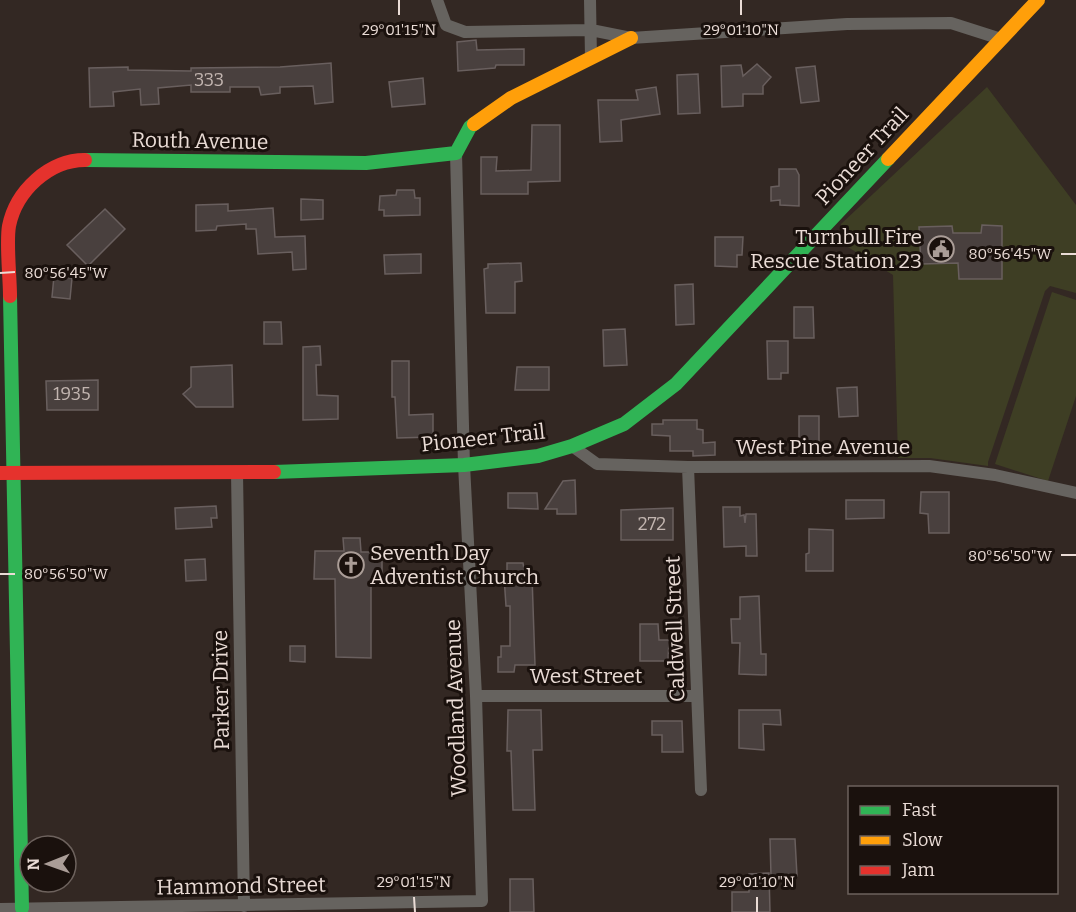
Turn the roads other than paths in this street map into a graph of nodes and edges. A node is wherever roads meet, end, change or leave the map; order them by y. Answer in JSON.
{"nodes":[{"id":1,"x":437,"y":0,"type":"edge"},
{"id":2,"x":590,"y":0,"type":"edge"},
{"id":3,"x":1038,"y":0,"type":"edge"},
{"id":4,"x":591,"y":30,"type":"junction"},
{"id":5,"x":632,"y":38,"type":"junction"},
{"id":6,"x":1000,"y":39,"type":"junction"},
{"id":7,"x":591,"y":58,"type":"junction"},
{"id":8,"x":456,"y":153,"type":"junction"},
{"id":9,"x":573,"y":446,"type":"junction"},
{"id":10,"x":464,"y":465,"type":"junction"},
{"id":11,"x":688,"y":466,"type":"junction"},
{"id":12,"x":0,"y":473,"type":"edge"},
{"id":13,"x":15,"y":473,"type":"junction"},
{"id":14,"x":237,"y":473,"type":"junction"},
{"id":15,"x":1076,"y":493,"type":"edge"},
{"id":16,"x":476,"y":696,"type":"junction"},
{"id":17,"x":696,"y":696,"type":"junction"},
{"id":18,"x":701,"y":790,"type":"dead end"},
{"id":19,"x":482,"y":901,"type":"joint"},
{"id":20,"x":244,"y":906,"type":"junction"},
{"id":21,"x":22,"y":908,"type":"junction"},
{"id":22,"x":0,"y":909,"type":"edge"}],
"edges":[{"from":1,"to":4,"type":"street"},
{"from":2,"to":4,"type":"street"},
{"from":3,"to":6,"type":"street","name":"Pioneer Trail"},
{"from":4,"to":5,"type":"street"},
{"from":4,"to":7,"type":"street"},
{"from":5,"to":6,"type":"street"},
{"from":5,"to":7,"type":"street"},
{"from":6,"to":9,"type":"street","name":"Pioneer Trail"},
{"from":7,"to":8,"type":"street"},
{"from":8,"to":10,"type":"street","name":"Woodland Avenue"},
{"from":8,"to":13,"type":"street","name":"Routh Avenue"},
{"from":9,"to":10,"type":"street","name":"Pioneer Trail"},
{"from":9,"to":11,"type":"street","name":"West Pine Avenue"},
{"from":10,"to":14,"type":"street","name":"Pioneer Trail"},
{"from":10,"to":16,"type":"street","name":"Woodland Avenue"},
{"from":11,"to":15,"type":"street","name":"West Pine Avenue"},
{"from":11,"to":17,"type":"street","name":"Caldwell Street"},
{"from":12,"to":13,"type":"street","name":"Pioneer Trail"},
{"from":13,"to":14,"type":"street","name":"Pioneer Trail"},
{"from":13,"to":21,"type":"street","name":"Routh Avenue"},
{"from":14,"to":20,"type":"street","name":"Parker Drive"},
{"from":16,"to":17,"type":"street","name":"West Street"},
{"from":16,"to":19,"type":"street","name":"Woodland Avenue"},
{"from":17,"to":18,"type":"street","name":"Caldwell Street"},
{"from":19,"to":20,"type":"street","name":"Hammond Street"},
{"from":20,"to":21,"type":"street","name":"Hammond Street"},
{"from":21,"to":22,"type":"street","name":"Hammond Street"}]}
